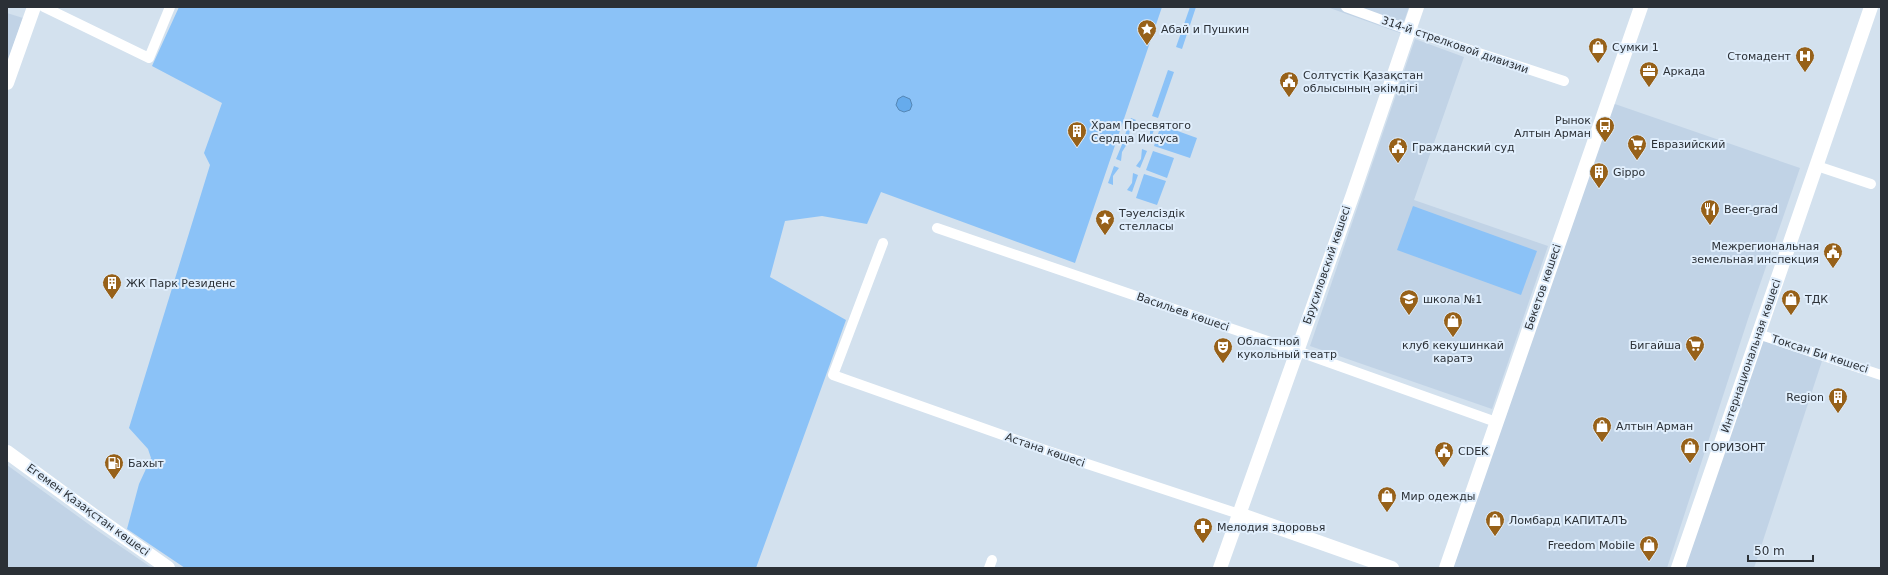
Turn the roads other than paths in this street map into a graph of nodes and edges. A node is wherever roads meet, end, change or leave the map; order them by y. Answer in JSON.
{"nodes":[{"id":1,"x":34,"y":7,"type":"edge"},
{"id":2,"x":44,"y":7,"type":"edge"},
{"id":3,"x":170,"y":7,"type":"edge"},
{"id":4,"x":1346,"y":7,"type":"edge"},
{"id":5,"x":1416,"y":7,"type":"edge"},
{"id":6,"x":1641,"y":7,"type":"edge"},
{"id":7,"x":1871,"y":7,"type":"edge"},
{"id":8,"x":1408,"y":30,"type":"junction"},
{"id":9,"x":1564,"y":81,"type":"dead end"},
{"id":10,"x":7,"y":83,"type":"edge"},
{"id":11,"x":1817,"y":166,"type":"junction"},
{"id":12,"x":1871,"y":184,"type":"dead end"},
{"id":13,"x":938,"y":228,"type":"dead end"},
{"id":14,"x":883,"y":244,"type":"dead end"},
{"id":15,"x":1758,"y":334,"type":"junction"},
{"id":16,"x":1297,"y":351,"type":"junction"},
{"id":17,"x":1881,"y":375,"type":"edge"},
{"id":18,"x":1496,"y":422,"type":"junction"},
{"id":19,"x":7,"y":452,"type":"edge"},
{"id":20,"x":1239,"y":514,"type":"junction"},
{"id":21,"x":168,"y":568,"type":"edge"},
{"id":22,"x":1220,"y":568,"type":"edge"},
{"id":23,"x":1392,"y":568,"type":"edge"},
{"id":24,"x":1446,"y":568,"type":"edge"},
{"id":25,"x":1678,"y":568,"type":"edge"}],
"edges":[{"from":1,"to":10,"type":"main road"},
{"from":2,"to":3,"type":"street"},
{"from":4,"to":8,"type":"street","name":"314-й стрелковой дивизии"},
{"from":5,"to":8,"type":"main road","name":"Брусиловский көшесі"},
{"from":6,"to":18,"type":"main road","name":"Бөкетов көшесі"},
{"from":7,"to":11,"type":"main road","name":"Интернациональная көшесі"},
{"from":8,"to":9,"type":"street","name":"314-й стрелковой дивизии"},
{"from":8,"to":16,"type":"main road","name":"Брусиловский көшесі"},
{"from":11,"to":12,"type":"street"},
{"from":11,"to":15,"type":"main road","name":"Интернациональная көшесі"},
{"from":13,"to":16,"type":"street","name":"Васильев көшесі"},
{"from":14,"to":20,"type":"street","name":"Астана көшесі"},
{"from":15,"to":17,"type":"street","name":"Токсан Би көшесі"},
{"from":15,"to":25,"type":"main road","name":"Интернациональная көшесі"},
{"from":16,"to":18,"type":"street","name":"Васильев көшесі"},
{"from":16,"to":20,"type":"main road","name":"Брусиловский көшесі"},
{"from":18,"to":24,"type":"main road","name":"Бөкетов көшесі"},
{"from":19,"to":21,"type":"main road","name":"Егемен Қазақстан көшесі"},
{"from":20,"to":22,"type":"main road","name":"Брусиловский көшесі"},
{"from":20,"to":23,"type":"main road","name":"Астана көшесі"}]}
